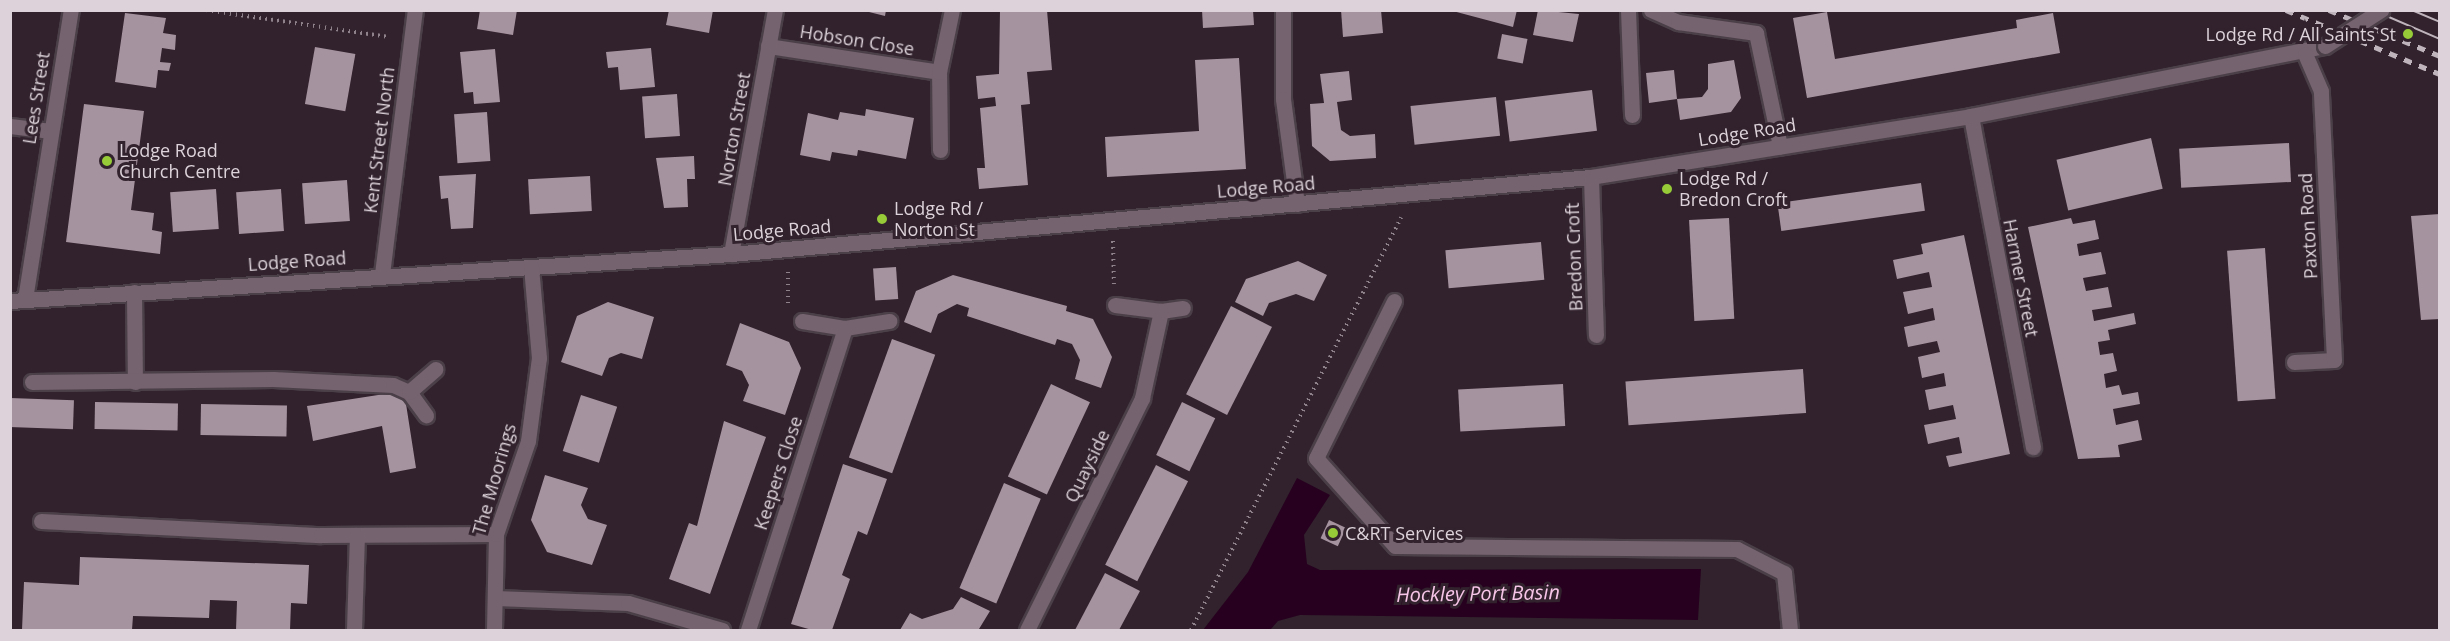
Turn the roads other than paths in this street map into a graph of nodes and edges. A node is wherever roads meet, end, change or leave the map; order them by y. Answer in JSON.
{"nodes":[{"id":1,"x":71,"y":10,"type":"edge"},
{"id":2,"x":416,"y":10,"type":"edge"},
{"id":3,"x":775,"y":10,"type":"edge"},
{"id":4,"x":952,"y":10,"type":"edge"},
{"id":5,"x":1283,"y":10,"type":"edge"},
{"id":6,"x":1628,"y":10,"type":"edge"},
{"id":7,"x":1650,"y":10,"type":"edge"},
{"id":8,"x":2381,"y":10,"type":"edge"},
{"id":9,"x":768,"y":45,"type":"junction"},
{"id":10,"x":2305,"y":54,"type":"junction"},
{"id":11,"x":939,"y":72,"type":"junction"},
{"id":12,"x":1632,"y":115,"type":"dead end"},
{"id":13,"x":1971,"y":116,"type":"junction"},
{"id":14,"x":10,"y":126,"type":"edge"},
{"id":15,"x":51,"y":131,"type":"junction"},
{"id":16,"x":1780,"y":146,"type":"junction"},
{"id":17,"x":940,"y":150,"type":"dead end"},
{"id":18,"x":1591,"y":177,"type":"junction"},
{"id":19,"x":1297,"y":204,"type":"junction"},
{"id":20,"x":731,"y":254,"type":"junction"},
{"id":21,"x":531,"y":267,"type":"junction"},
{"id":22,"x":382,"y":274,"type":"junction"},
{"id":23,"x":134,"y":292,"type":"junction"},
{"id":24,"x":18,"y":300,"type":"edge"},
{"id":25,"x":1394,"y":301,"type":"dead end"},
{"id":26,"x":1115,"y":305,"type":"road end"},
{"id":27,"x":1183,"y":308,"type":"dead end"},
{"id":28,"x":1161,"y":311,"type":"junction"},
{"id":29,"x":802,"y":321,"type":"road end"},
{"id":30,"x":889,"y":321,"type":"dead end"},
{"id":31,"x":845,"y":328,"type":"junction"},
{"id":32,"x":1596,"y":336,"type":"dead end"},
{"id":33,"x":2294,"y":362,"type":"dead end"},
{"id":34,"x":435,"y":369,"type":"dead end"},
{"id":35,"x":32,"y":382,"type":"dead end"},
{"id":36,"x":135,"y":382,"type":"junction"},
{"id":37,"x":409,"y":392,"type":"junction"},
{"id":38,"x":426,"y":415,"type":"dead end"},
{"id":39,"x":2033,"y":447,"type":"dead end"},
{"id":40,"x":41,"y":521,"type":"dead end"},
{"id":41,"x":495,"y":534,"type":"junction"},
{"id":42,"x":357,"y":535,"type":"junction"},
{"id":43,"x":495,"y":598,"type":"junction"},
{"id":44,"x":354,"y":630,"type":"edge"},
{"id":45,"x":494,"y":630,"type":"edge"},
{"id":46,"x":722,"y":630,"type":"edge"},
{"id":47,"x":748,"y":630,"type":"edge"},
{"id":48,"x":1027,"y":630,"type":"edge"},
{"id":49,"x":1790,"y":630,"type":"edge"}],
"edges":[{"from":1,"to":15,"type":"street","name":"Lees Street"},
{"from":2,"to":22,"type":"street","name":"Kent Street North"},
{"from":3,"to":9,"type":"street","name":"Norton Street"},
{"from":4,"to":11,"type":"street"},
{"from":5,"to":19,"type":"street"},
{"from":6,"to":12,"type":"street"},
{"from":7,"to":16,"type":"street"},
{"from":8,"to":10,"type":"street","name":"Lodge Road","bridge":true},
{"from":9,"to":11,"type":"street","name":"Hobson Close"},
{"from":9,"to":20,"type":"street","name":"Norton Street"},
{"from":10,"to":13,"type":"street","name":"Lodge Road"},
{"from":10,"to":33,"type":"street","name":"Paxton Road"},
{"from":11,"to":17,"type":"street"},
{"from":13,"to":16,"type":"street","name":"Lodge Road"},
{"from":13,"to":39,"type":"street","name":"Harmer Street"},
{"from":14,"to":15,"type":"street"},
{"from":15,"to":24,"type":"street","name":"Lees Street"},
{"from":16,"to":18,"type":"street","name":"Lodge Road"},
{"from":18,"to":19,"type":"street","name":"Lodge Road"},
{"from":18,"to":32,"type":"street","name":"Bredon Croft"},
{"from":19,"to":20,"type":"street","name":"Lodge Road"},
{"from":20,"to":21,"type":"street","name":"Lodge Road"},
{"from":21,"to":22,"type":"street","name":"Lodge Road"},
{"from":21,"to":41,"type":"street","name":"The Moorings"},
{"from":22,"to":23,"type":"street","name":"Lodge Road"},
{"from":23,"to":24,"type":"street","name":"Lodge Road"},
{"from":23,"to":36,"type":"street"},
{"from":25,"to":49,"type":"street"},
{"from":26,"to":28,"type":"street"},
{"from":27,"to":28,"type":"street"},
{"from":28,"to":48,"type":"street","name":"Quayside"},
{"from":29,"to":31,"type":"street"},
{"from":30,"to":31,"type":"street"},
{"from":31,"to":47,"type":"street","name":"Keepers Close"},
{"from":34,"to":37,"type":"street"},
{"from":35,"to":36,"type":"street"},
{"from":36,"to":37,"type":"street"},
{"from":37,"to":38,"type":"street"},
{"from":40,"to":42,"type":"street"},
{"from":41,"to":42,"type":"street"},
{"from":41,"to":43,"type":"street","name":"The Moorings"},
{"from":42,"to":44,"type":"street"},
{"from":43,"to":45,"type":"street","name":"The Moorings"},
{"from":43,"to":46,"type":"street"}]}
